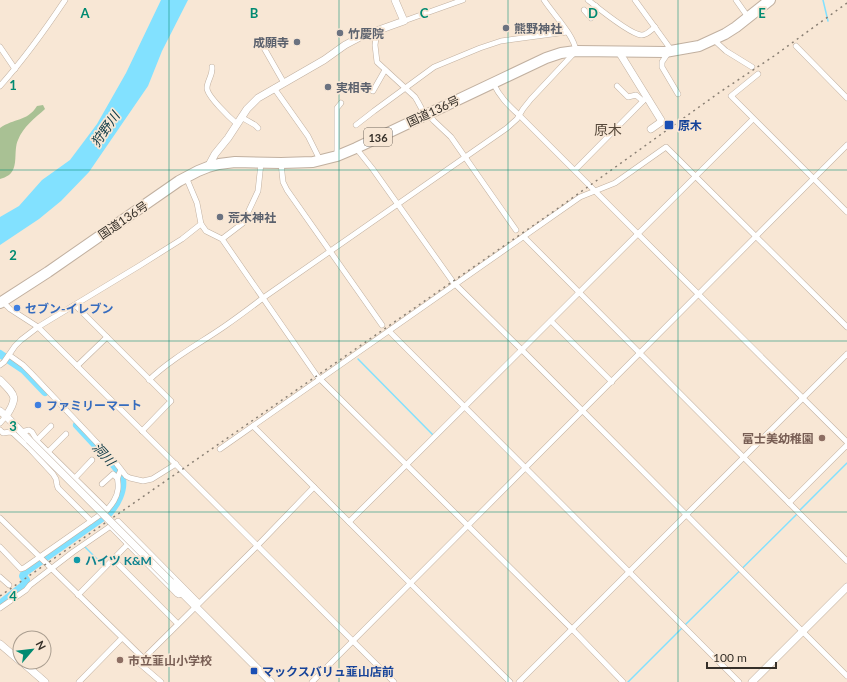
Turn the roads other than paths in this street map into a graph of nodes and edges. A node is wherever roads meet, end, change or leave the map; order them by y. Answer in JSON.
{"nodes":[{"id":1,"x":65,"y":0,"type":"edge"},
{"id":2,"x":395,"y":0,"type":"edge"},
{"id":3,"x":463,"y":0,"type":"edge"},
{"id":4,"x":544,"y":0,"type":"edge"},
{"id":5,"x":588,"y":0,"type":"edge"},
{"id":6,"x":635,"y":0,"type":"edge"},
{"id":7,"x":736,"y":0,"type":"edge"},
{"id":8,"x":770,"y":0,"type":"edge"},
{"id":9,"x":596,"y":6,"type":"junction"},
{"id":10,"x":588,"y":14,"type":"dead end"},
{"id":11,"x":748,"y":17,"type":"junction"},
{"id":12,"x":404,"y":21,"type":"junction"},
{"id":13,"x":655,"y":27,"type":"junction"},
{"id":14,"x":377,"y":32,"type":"junction"},
{"id":15,"x":567,"y":32,"type":"junction"},
{"id":16,"x":714,"y":40,"type":"junction"},
{"id":17,"x":796,"y":46,"type":"dead end"},
{"id":18,"x":0,"y":47,"type":"edge"},
{"id":19,"x":264,"y":48,"type":"dead end"},
{"id":20,"x":576,"y":51,"type":"junction"},
{"id":21,"x":618,"y":52,"type":"junction"},
{"id":22,"x":670,"y":52,"type":"junction"},
{"id":23,"x":212,"y":67,"type":"dead end"},
{"id":24,"x":752,"y":68,"type":"dead end"},
{"id":25,"x":15,"y":69,"type":"junction"},
{"id":26,"x":385,"y":70,"type":"junction"},
{"id":27,"x":758,"y":74,"type":"dead end"},
{"id":28,"x":284,"y":83,"type":"junction"},
{"id":29,"x":493,"y":83,"type":"junction"},
{"id":30,"x":360,"y":84,"type":"dead end"},
{"id":31,"x":0,"y":86,"type":"edge"},
{"id":32,"x":617,"y":86,"type":"dead end"},
{"id":33,"x":274,"y":88,"type":"junction"},
{"id":34,"x":405,"y":88,"type":"junction"},
{"id":35,"x":678,"y":94,"type":"dead end"},
{"id":36,"x":847,"y":98,"type":"edge"},
{"id":37,"x":645,"y":99,"type":"junction"},
{"id":38,"x":341,"y":103,"type":"dead end"},
{"id":39,"x":426,"y":114,"type":"junction"},
{"id":40,"x":519,"y":115,"type":"junction"},
{"id":41,"x":241,"y":117,"type":"junction"},
{"id":42,"x":753,"y":118,"type":"junction"},
{"id":43,"x":237,"y":124,"type":"junction"},
{"id":44,"x":356,"y":125,"type":"dead end"},
{"id":45,"x":258,"y":128,"type":"dead end"},
{"id":46,"x":651,"y":129,"type":"dead end"},
{"id":47,"x":847,"y":145,"type":"edge"},
{"id":48,"x":356,"y":148,"type":"junction"},
{"id":49,"x":337,"y":156,"type":"junction"},
{"id":50,"x":466,"y":157,"type":"junction"},
{"id":51,"x":320,"y":160,"type":"junction"},
{"id":52,"x":261,"y":163,"type":"junction"},
{"id":53,"x":282,"y":163,"type":"junction"},
{"id":54,"x":208,"y":167,"type":"junction"},
{"id":55,"x":574,"y":170,"type":"junction"},
{"id":56,"x":695,"y":176,"type":"junction"},
{"id":57,"x":186,"y":177,"type":"junction"},
{"id":58,"x":814,"y":179,"type":"junction"},
{"id":59,"x":594,"y":191,"type":"junction"},
{"id":60,"x":398,"y":205,"type":"junction"},
{"id":61,"x":847,"y":212,"type":"edge"},
{"id":62,"x":201,"y":224,"type":"junction"},
{"id":63,"x":516,"y":230,"type":"dead end"},
{"id":64,"x":638,"y":234,"type":"junction"},
{"id":65,"x":524,"y":237,"type":"junction"},
{"id":66,"x":756,"y":237,"type":"junction"},
{"id":67,"x":222,"y":239,"type":"junction"},
{"id":68,"x":330,"y":251,"type":"junction"},
{"id":69,"x":456,"y":285,"type":"junction"},
{"id":70,"x":580,"y":292,"type":"junction"},
{"id":71,"x":699,"y":294,"type":"junction"},
{"id":72,"x":262,"y":298,"type":"junction"},
{"id":73,"x":1,"y":302,"type":"edge"},
{"id":74,"x":75,"y":305,"type":"junction"},
{"id":75,"x":551,"y":321,"type":"junction"},
{"id":76,"x":382,"y":325,"type":"dead end"},
{"id":77,"x":38,"y":327,"type":"junction"},
{"id":78,"x":847,"y":327,"type":"edge"},
{"id":79,"x":389,"y":331,"type":"junction"},
{"id":80,"x":107,"y":337,"type":"junction"},
{"id":81,"x":522,"y":350,"type":"junction"},
{"id":82,"x":640,"y":353,"type":"junction"},
{"id":83,"x":847,"y":354,"type":"edge"},
{"id":84,"x":8,"y":356,"type":"junction"},
{"id":85,"x":2,"y":363,"type":"edge"},
{"id":86,"x":78,"y":366,"type":"junction"},
{"id":87,"x":320,"y":379,"type":"junction"},
{"id":88,"x":0,"y":380,"type":"edge"},
{"id":89,"x":149,"y":380,"type":"junction"},
{"id":90,"x":612,"y":382,"type":"junction"},
{"id":91,"x":803,"y":398,"type":"junction"},
{"id":92,"x":465,"y":407,"type":"junction"},
{"id":93,"x":0,"y":411,"type":"edge"},
{"id":94,"x":583,"y":411,"type":"junction"},
{"id":95,"x":6,"y":416,"type":"junction"},
{"id":96,"x":0,"y":423,"type":"edge"},
{"id":97,"x":51,"y":426,"type":"dead end"},
{"id":98,"x":253,"y":426,"type":"junction"},
{"id":99,"x":0,"y":430,"type":"edge"},
{"id":100,"x":142,"y":431,"type":"junction"},
{"id":101,"x":66,"y":434,"type":"dead end"},
{"id":102,"x":33,"y":440,"type":"junction"},
{"id":103,"x":847,"y":443,"type":"edge"},
{"id":104,"x":220,"y":449,"type":"dead end"},
{"id":105,"x":48,"y":452,"type":"junction"},
{"id":106,"x":744,"y":457,"type":"junction"},
{"id":107,"x":92,"y":460,"type":"dead end"},
{"id":108,"x":176,"y":464,"type":"junction"},
{"id":109,"x":407,"y":465,"type":"junction"},
{"id":110,"x":526,"y":468,"type":"junction"},
{"id":111,"x":121,"y":470,"type":"junction"},
{"id":112,"x":117,"y":477,"type":"junction"},
{"id":113,"x":75,"y":478,"type":"junction"},
{"id":114,"x":102,"y":484,"type":"dead end"},
{"id":115,"x":314,"y":487,"type":"junction"},
{"id":116,"x":789,"y":503,"type":"junction"},
{"id":117,"x":107,"y":510,"type":"junction"},
{"id":118,"x":687,"y":515,"type":"junction"},
{"id":119,"x":0,"y":518,"type":"edge"},
{"id":120,"x":91,"y":521,"type":"junction"},
{"id":121,"x":350,"y":522,"type":"junction"},
{"id":122,"x":110,"y":526,"type":"junction"},
{"id":123,"x":468,"y":526,"type":"junction"},
{"id":124,"x":128,"y":544,"type":"junction"},
{"id":125,"x":258,"y":545,"type":"junction"},
{"id":126,"x":0,"y":547,"type":"edge"},
{"id":127,"x":42,"y":559,"type":"junction"},
{"id":128,"x":113,"y":559,"type":"junction"},
{"id":129,"x":847,"y":561,"type":"edge"},
{"id":130,"x":52,"y":569,"type":"junction"},
{"id":131,"x":629,"y":572,"type":"junction"},
{"id":132,"x":0,"y":577,"type":"edge"},
{"id":133,"x":410,"y":583,"type":"junction"},
{"id":134,"x":9,"y":585,"type":"dead end"},
{"id":135,"x":847,"y":587,"type":"edge"},
{"id":136,"x":182,"y":594,"type":"junction"},
{"id":137,"x":78,"y":595,"type":"junction"},
{"id":138,"x":197,"y":605,"type":"junction"},
{"id":139,"x":0,"y":608,"type":"edge"},
{"id":140,"x":178,"y":624,"type":"junction"},
{"id":141,"x":572,"y":629,"type":"junction"},
{"id":142,"x":803,"y":631,"type":"junction"},
{"id":143,"x":122,"y":638,"type":"junction"},
{"id":144,"x":353,"y":641,"type":"junction"},
{"id":145,"x":2,"y":647,"type":"edge"},
{"id":146,"x":12,"y":654,"type":"edge"},
{"id":147,"x":143,"y":658,"type":"junction"},
{"id":148,"x":31,"y":670,"type":"edge"},
{"id":149,"x":847,"y":676,"type":"edge"},
{"id":150,"x":45,"y":682,"type":"edge"},
{"id":151,"x":79,"y":682,"type":"edge"},
{"id":152,"x":161,"y":682,"type":"edge"},
{"id":153,"x":271,"y":682,"type":"edge"},
{"id":154,"x":312,"y":682,"type":"edge"},
{"id":155,"x":394,"y":682,"type":"edge"},
{"id":156,"x":510,"y":682,"type":"edge"},
{"id":157,"x":519,"y":682,"type":"edge"},
{"id":158,"x":623,"y":682,"type":"edge"},
{"id":159,"x":739,"y":682,"type":"edge"},
{"id":160,"x":752,"y":682,"type":"edge"}],
"edges":[{"from":1,"to":25,"type":"street"},
{"from":2,"to":12,"type":"main road"},
{"from":3,"to":12,"type":"street"},
{"from":4,"to":15,"type":"street"},
{"from":5,"to":9,"type":"street"},
{"from":6,"to":13,"type":"street"},
{"from":7,"to":11,"type":"street"},
{"from":8,"to":11,"type":"highway","name":"国道136号","number":"136"},
{"from":9,"to":10,"type":"street"},
{"from":9,"to":13,"type":"street"},
{"from":11,"to":16,"type":"highway","name":"国道136号","number":"136"},
{"from":12,"to":14,"type":"main road"},
{"from":13,"to":22,"type":"street"},
{"from":14,"to":26,"type":"street"},
{"from":14,"to":28,"type":"main road"},
{"from":15,"to":20,"type":"street"},
{"from":15,"to":34,"type":"street"},
{"from":16,"to":22,"type":"highway","name":"国道136号","number":"136"},
{"from":16,"to":24,"type":"street"},
{"from":17,"to":36,"type":"street"},
{"from":18,"to":25,"type":"street"},
{"from":19,"to":28,"type":"street"},
{"from":20,"to":21,"type":"highway","name":"国道136号","number":"136"},
{"from":20,"to":29,"type":"highway","name":"国道136号","number":"136"},
{"from":20,"to":40,"type":"street"},
{"from":21,"to":22,"type":"highway","name":"国道136号","number":"136"},
{"from":21,"to":37,"type":"main road"},
{"from":22,"to":35,"type":"street"},
{"from":23,"to":43,"type":"street"},
{"from":25,"to":31,"type":"street"},
{"from":26,"to":30,"type":"street"},
{"from":26,"to":34,"type":"street"},
{"from":27,"to":42,"type":"street"},
{"from":28,"to":33,"type":"main road"},
{"from":29,"to":39,"type":"highway","name":"国道136号","number":"136"},
{"from":29,"to":40,"type":"street"},
{"from":32,"to":37,"type":"street"},
{"from":33,"to":41,"type":"main road"},
{"from":33,"to":51,"type":"street"},
{"from":34,"to":39,"type":"street"},
{"from":34,"to":44,"type":"street"},
{"from":37,"to":46,"type":"main road"},
{"from":37,"to":55,"type":"street"},
{"from":38,"to":49,"type":"street"},
{"from":39,"to":48,"type":"highway","name":"国道136号","number":"136"},
{"from":39,"to":50,"type":"street"},
{"from":40,"to":50,"type":"street"},
{"from":40,"to":55,"type":"street"},
{"from":41,"to":43,"type":"main road"},
{"from":41,"to":45,"type":"street"},
{"from":42,"to":56,"type":"street"},
{"from":42,"to":58,"type":"street"},
{"from":43,"to":54,"type":"main road"},
{"from":47,"to":58,"type":"street"},
{"from":48,"to":49,"type":"highway","name":"国道136号","number":"136"},
{"from":48,"to":60,"type":"street"},
{"from":49,"to":51,"type":"highway","name":"国道136号","number":"136"},
{"from":50,"to":60,"type":"street"},
{"from":50,"to":63,"type":"street"},
{"from":51,"to":53,"type":"highway","name":"国道136号","number":"136"},
{"from":52,"to":53,"type":"highway","name":"国道136号","number":"136"},
{"from":52,"to":54,"type":"highway","name":"国道136号","number":"136"},
{"from":52,"to":67,"type":"street"},
{"from":53,"to":68,"type":"street"},
{"from":54,"to":57,"type":"highway","name":"国道136号","number":"136"},
{"from":55,"to":59,"type":"street"},
{"from":56,"to":59,"type":"street"},
{"from":56,"to":64,"type":"street"},
{"from":56,"to":66,"type":"street"},
{"from":57,"to":62,"type":"street"},
{"from":57,"to":73,"type":"highway","name":"国道136号","number":"136"},
{"from":58,"to":61,"type":"street"},
{"from":58,"to":66,"type":"street"},
{"from":59,"to":64,"type":"street"},
{"from":59,"to":65,"type":"street"},
{"from":60,"to":68,"type":"street"},
{"from":60,"to":69,"type":"street"},
{"from":62,"to":67,"type":"street"},
{"from":62,"to":74,"type":"street"},
{"from":64,"to":70,"type":"street"},
{"from":64,"to":71,"type":"street"},
{"from":65,"to":69,"type":"street"},
{"from":65,"to":70,"type":"street"},
{"from":66,"to":71,"type":"street"},
{"from":66,"to":78,"type":"street"},
{"from":67,"to":72,"type":"street"},
{"from":68,"to":72,"type":"street"},
{"from":68,"to":76,"type":"street"},
{"from":69,"to":79,"type":"street"},
{"from":69,"to":81,"type":"street"},
{"from":70,"to":75,"type":"street"},
{"from":70,"to":82,"type":"street"},
{"from":71,"to":82,"type":"street"},
{"from":71,"to":91,"type":"street"},
{"from":72,"to":87,"type":"street"},
{"from":72,"to":89,"type":"street"},
{"from":73,"to":77,"type":"street"},
{"from":74,"to":77,"type":"street"},
{"from":74,"to":80,"type":"street"},
{"from":75,"to":81,"type":"street"},
{"from":75,"to":90,"type":"street"},
{"from":77,"to":84,"type":"street"},
{"from":77,"to":86,"type":"street"},
{"from":79,"to":87,"type":"street"},
{"from":79,"to":92,"type":"street"},
{"from":80,"to":86,"type":"street"},
{"from":80,"to":89,"type":"street"},
{"from":81,"to":92,"type":"street"},
{"from":81,"to":94,"type":"street"},
{"from":82,"to":90,"type":"street"},
{"from":82,"to":106,"type":"street"},
{"from":83,"to":91,"type":"street"},
{"from":84,"to":85,"type":"street"},
{"from":84,"to":111,"type":"street"},
{"from":86,"to":100,"type":"street"},
{"from":87,"to":98,"type":"street"},
{"from":87,"to":109,"type":"street"},
{"from":88,"to":95,"type":"main road"},
{"from":89,"to":100,"type":"street"},
{"from":90,"to":94,"type":"street"},
{"from":91,"to":103,"type":"street"},
{"from":91,"to":106,"type":"street"},
{"from":92,"to":109,"type":"street"},
{"from":92,"to":110,"type":"street"},
{"from":93,"to":95,"type":"main road"},
{"from":94,"to":110,"type":"street"},
{"from":94,"to":118,"type":"street"},
{"from":95,"to":96,"type":"street"},
{"from":95,"to":102,"type":"main road"},
{"from":97,"to":102,"type":"street"},
{"from":98,"to":104,"type":"street"},
{"from":98,"to":115,"type":"street"},
{"from":99,"to":120,"type":"street"},
{"from":100,"to":108,"type":"street"},
{"from":101,"to":105,"type":"street"},
{"from":102,"to":105,"type":"street"},
{"from":102,"to":136,"type":"main road","bridge":true},
{"from":103,"to":116,"type":"street"},
{"from":105,"to":113,"type":"street"},
{"from":106,"to":116,"type":"street"},
{"from":106,"to":118,"type":"street"},
{"from":107,"to":113,"type":"street"},
{"from":108,"to":111,"type":"street"},
{"from":108,"to":125,"type":"street"},
{"from":109,"to":121,"type":"street"},
{"from":109,"to":123,"type":"street"},
{"from":110,"to":123,"type":"street"},
{"from":110,"to":131,"type":"street"},
{"from":111,"to":112,"type":"street"},
{"from":112,"to":114,"type":"street"},
{"from":112,"to":117,"type":"street"},
{"from":113,"to":117,"type":"street"},
{"from":115,"to":121,"type":"street"},
{"from":115,"to":125,"type":"street"},
{"from":116,"to":129,"type":"street"},
{"from":117,"to":120,"type":"street"},
{"from":118,"to":131,"type":"street"},
{"from":118,"to":142,"type":"street"},
{"from":119,"to":127,"type":"street"},
{"from":120,"to":127,"type":"street"},
{"from":121,"to":133,"type":"street"},
{"from":122,"to":124,"type":"street"},
{"from":122,"to":130,"type":"street"},
{"from":122,"to":138,"type":"street"},
{"from":123,"to":133,"type":"street"},
{"from":123,"to":141,"type":"street"},
{"from":124,"to":128,"type":"street"},
{"from":124,"to":136,"type":"street"},
{"from":125,"to":138,"type":"street"},
{"from":125,"to":144,"type":"street"},
{"from":126,"to":127,"type":"street"},
{"from":127,"to":130,"type":"street"},
{"from":128,"to":137,"type":"street"},
{"from":128,"to":140,"type":"street"},
{"from":130,"to":137,"type":"street"},
{"from":130,"to":139,"type":"street"},
{"from":131,"to":141,"type":"street"},
{"from":131,"to":159,"type":"street"},
{"from":132,"to":134,"type":"street"},
{"from":133,"to":144,"type":"street"},
{"from":133,"to":156,"type":"street"},
{"from":135,"to":142,"type":"main road"},
{"from":136,"to":138,"type":"main road"},
{"from":137,"to":143,"type":"street"},
{"from":138,"to":140,"type":"street"},
{"from":138,"to":153,"type":"main road"},
{"from":140,"to":147,"type":"street"},
{"from":141,"to":157,"type":"street"},
{"from":141,"to":158,"type":"street"},
{"from":142,"to":149,"type":"street"},
{"from":142,"to":160,"type":"main road"},
{"from":143,"to":147,"type":"street"},
{"from":143,"to":151,"type":"street"},
{"from":144,"to":154,"type":"street"},
{"from":144,"to":155,"type":"street"},
{"from":145,"to":146,"type":"main road"},
{"from":147,"to":152,"type":"street"},
{"from":148,"to":150,"type":"main road"}]}
